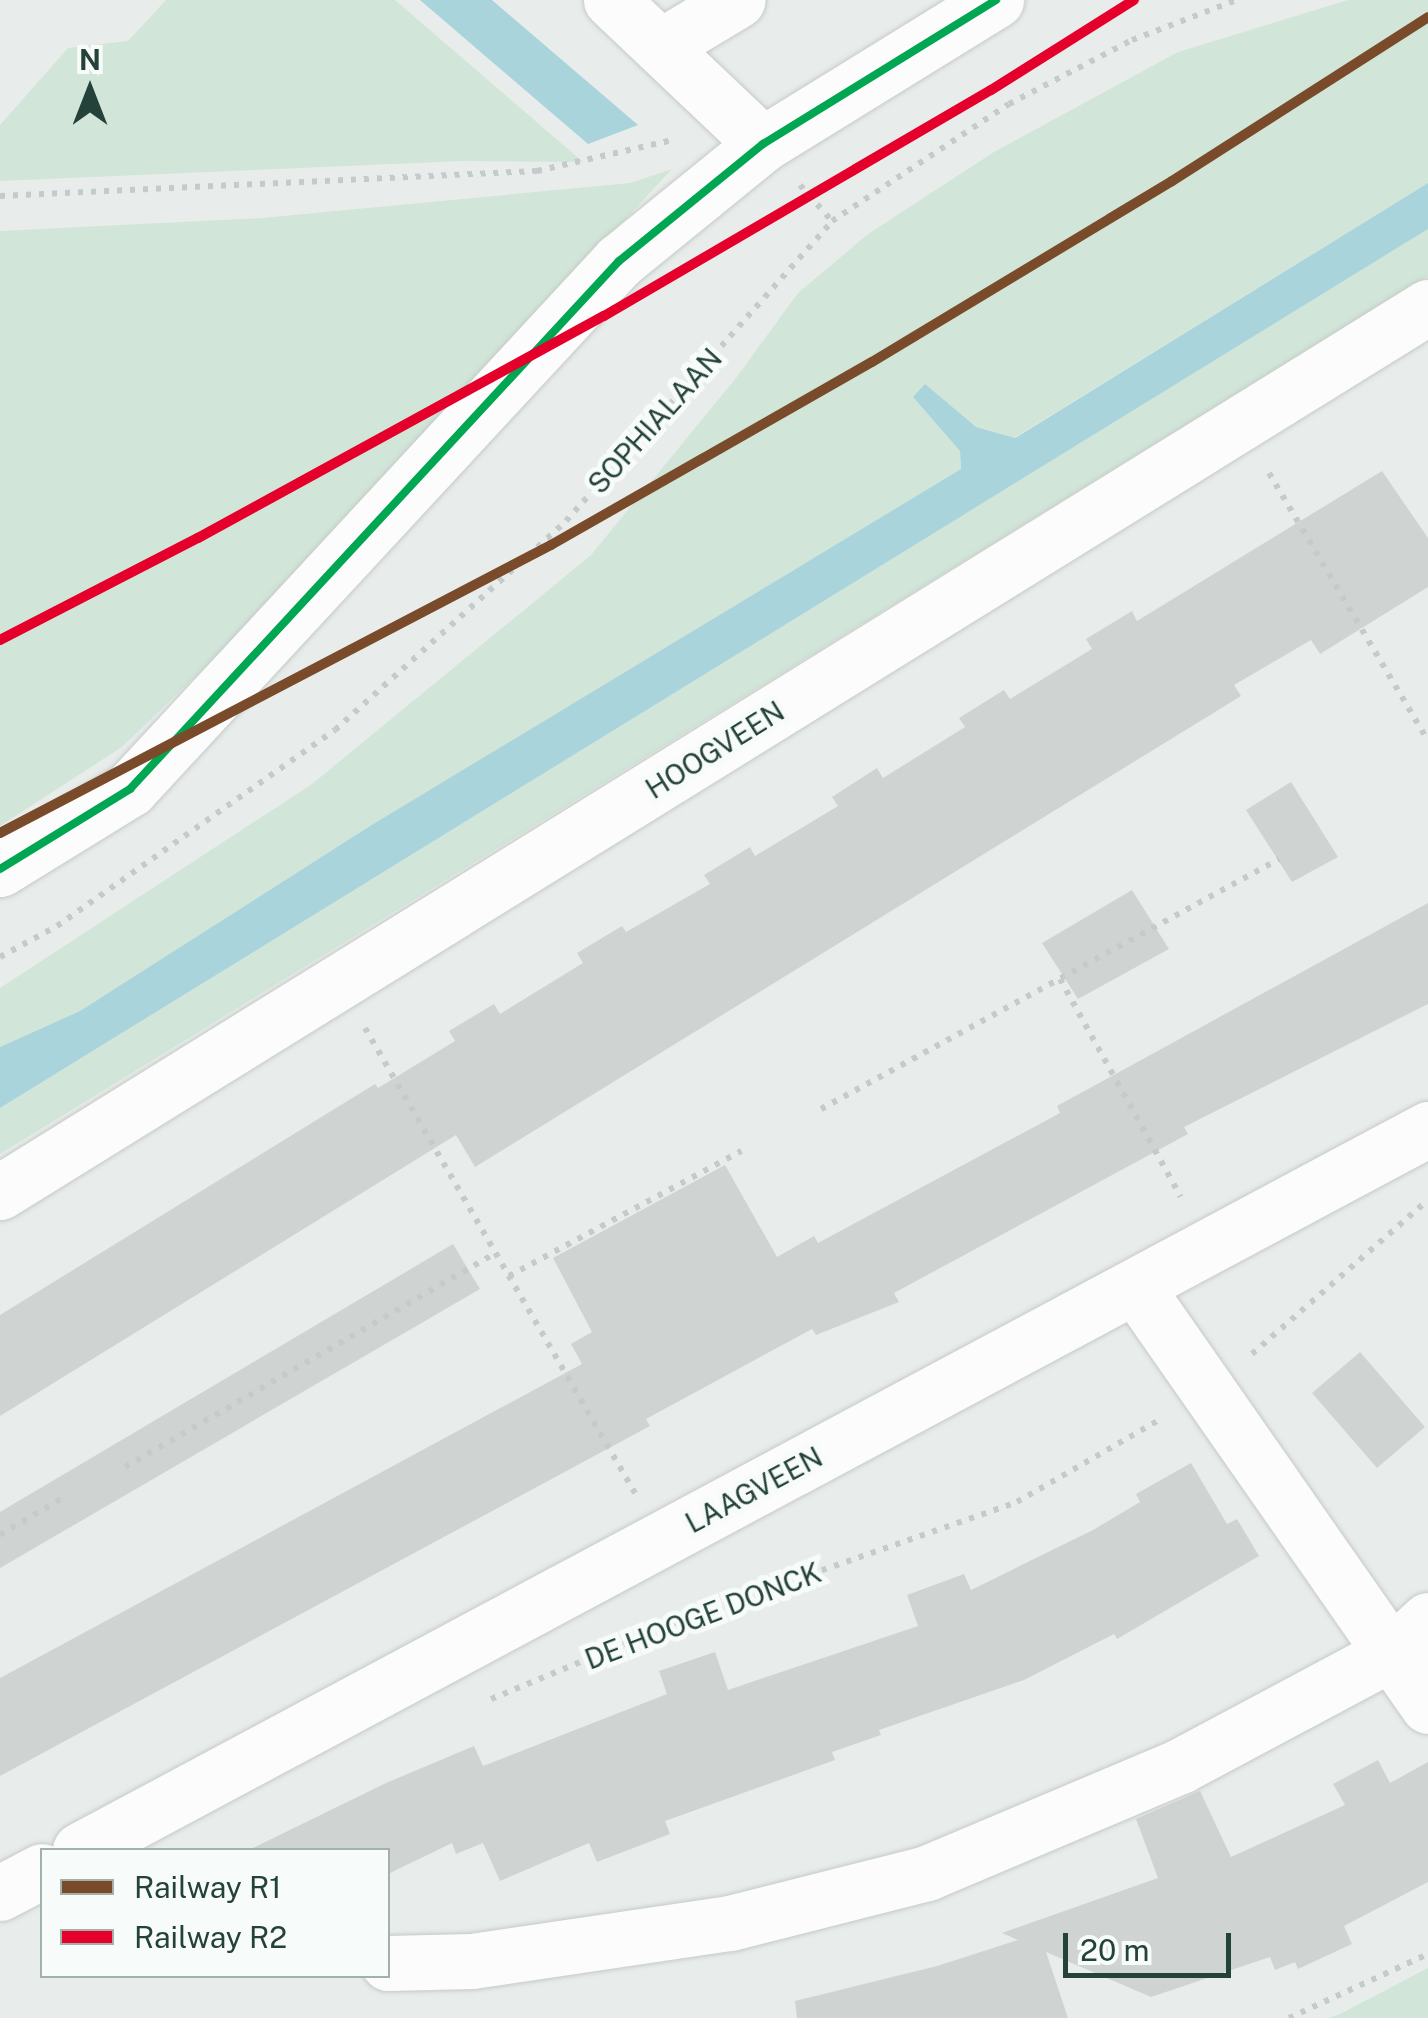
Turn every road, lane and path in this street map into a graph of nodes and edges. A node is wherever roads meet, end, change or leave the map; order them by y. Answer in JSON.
{"nodes":[{"id":1,"x":611,"y":0,"type":"edge"},
{"id":2,"x":738,"y":0,"type":"edge"},
{"id":3,"x":996,"y":0,"type":"edge"},
{"id":4,"x":1237,"y":0,"type":"edge"},
{"id":5,"x":663,"y":45,"type":"junction"},
{"id":6,"x":718,"y":100,"type":"junction"},
{"id":7,"x":764,"y":144,"type":"junction"},
{"id":8,"x":0,"y":196,"type":"edge"},
{"id":9,"x":1428,"y":307,"type":"edge"},
{"id":10,"x":1240,"y":424,"type":"junction"},
{"id":11,"x":1425,"y":729,"type":"edge"},
{"id":12,"x":1428,"y":741,"type":"edge"},
{"id":13,"x":1279,"y":859,"type":"dead end"},
{"id":14,"x":0,"y":870,"type":"edge"},
{"id":15,"x":0,"y":957,"type":"edge"},
{"id":16,"x":1060,"y":979,"type":"junction"},
{"id":17,"x":339,"y":984,"type":"junction"},
{"id":18,"x":822,"y":1109,"type":"dead end"},
{"id":19,"x":1428,"y":1129,"type":"edge"},
{"id":20,"x":741,"y":1151,"type":"dead end"},
{"id":21,"x":0,"y":1192,"type":"edge"},
{"id":22,"x":1428,"y":1200,"type":"edge"},
{"id":23,"x":1208,"y":1246,"type":"junction"},
{"id":24,"x":495,"y":1253,"type":"junction"},
{"id":25,"x":509,"y":1276,"type":"junction"},
{"id":26,"x":1135,"y":1286,"type":"junction"},
{"id":27,"x":1209,"y":1392,"type":"junction"},
{"id":28,"x":125,"y":1467,"type":"dead end"},
{"id":29,"x":64,"y":1497,"type":"dead end"},
{"id":30,"x":0,"y":1535,"type":"edge"},
{"id":31,"x":662,"y":1540,"type":"junction"},
{"id":32,"x":1410,"y":1636,"type":"edge"},
{"id":33,"x":484,"y":1702,"type":"dead end"},
{"id":34,"x":1428,"y":1706,"type":"edge"},
{"id":35,"x":86,"y":1848,"type":"edge"},
{"id":36,"x":1428,"y":1954,"type":"edge"},
{"id":37,"x":390,"y":1963,"type":"edge"},
{"id":38,"x":1289,"y":2018,"type":"edge"}],
"edges":[{"from":1,"to":5,"type":"street"},
{"from":2,"to":5,"type":"street"},
{"from":3,"to":7,"type":"street"},
{"from":4,"to":15,"type":"path","name":"SOPHIALAAN"},
{"from":5,"to":6,"type":"street"},
{"from":6,"to":7,"type":"street"},
{"from":6,"to":8,"type":"path"},
{"from":7,"to":14,"type":"street"},
{"from":9,"to":10,"type":"street","name":"HOOGVEEN"},
{"from":10,"to":11,"type":"path"},
{"from":10,"to":17,"type":"street","name":"HOOGVEEN"},
{"from":11,"to":12,"type":"path"},
{"from":13,"to":16,"type":"path"},
{"from":16,"to":18,"type":"path"},
{"from":16,"to":23,"type":"path"},
{"from":17,"to":21,"type":"street","name":"HOOGVEEN"},
{"from":17,"to":24,"type":"path"},
{"from":19,"to":23,"type":"street","name":"LAAGVEEN"},
{"from":20,"to":25,"type":"path"},
{"from":22,"to":27,"type":"path","name":"DE HOOGE DONCK"},
{"from":23,"to":26,"type":"street","name":"LAAGVEEN"},
{"from":24,"to":25,"type":"path"},
{"from":24,"to":28,"type":"path"},
{"from":25,"to":31,"type":"path"},
{"from":26,"to":27,"type":"street"},
{"from":26,"to":31,"type":"street","name":"LAAGVEEN"},
{"from":27,"to":32,"type":"street"},
{"from":27,"to":33,"type":"path","name":"DE HOOGE DONCK"},
{"from":29,"to":30,"type":"path"},
{"from":31,"to":35,"type":"street","name":"LAAGVEEN"},
{"from":32,"to":34,"type":"street"},
{"from":32,"to":37,"type":"street"},
{"from":36,"to":38,"type":"path"}]}
